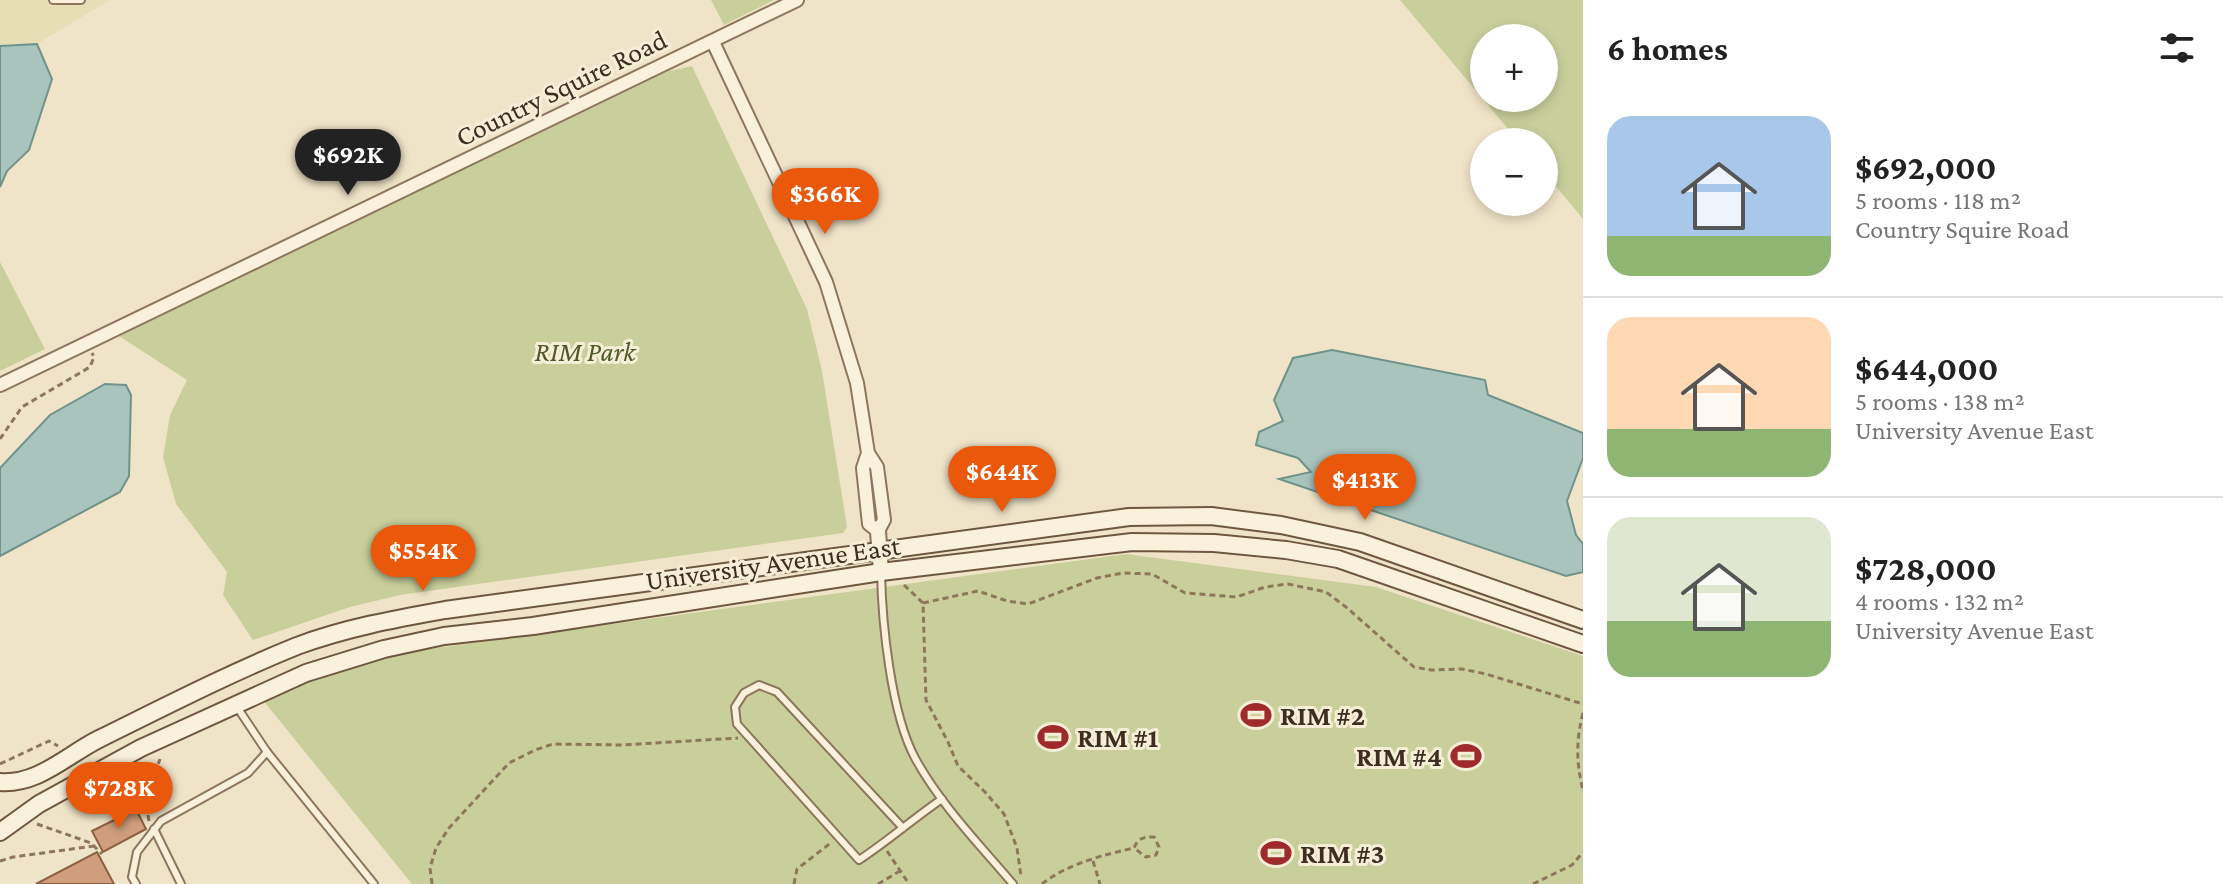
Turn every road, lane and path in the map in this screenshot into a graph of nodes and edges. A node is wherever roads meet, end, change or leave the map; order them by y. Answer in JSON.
{"nodes":[{"id":1,"x":53,"y":0,"type":"edge"},
{"id":2,"x":81,"y":0,"type":"edge"},
{"id":3,"x":797,"y":0,"type":"edge"},
{"id":4,"x":713,"y":42,"type":"junction"},
{"id":5,"x":87,"y":343,"type":"junction"},
{"id":6,"x":0,"y":385,"type":"edge"},
{"id":7,"x":0,"y":439,"type":"edge"},
{"id":8,"x":878,"y":531,"type":"joint"},
{"id":9,"x":879,"y":551,"type":"junction"},
{"id":10,"x":886,"y":572,"type":"junction"},
{"id":11,"x":923,"y":603,"type":"junction"},
{"id":12,"x":1583,"y":620,"type":"edge"},
{"id":13,"x":1583,"y":644,"type":"edge"},
{"id":14,"x":235,"y":704,"type":"junction"},
{"id":15,"x":1583,"y":704,"type":"edge"},
{"id":16,"x":1583,"y":713,"type":"edge"},
{"id":17,"x":750,"y":737,"type":"junction"},
{"id":18,"x":49,"y":741,"type":"dead end"},
{"id":19,"x":267,"y":752,"type":"junction"},
{"id":20,"x":160,"y":759,"type":"dead end"},
{"id":21,"x":0,"y":764,"type":"edge"},
{"id":22,"x":0,"y":782,"type":"edge"},
{"id":23,"x":1583,"y":790,"type":"edge"},
{"id":24,"x":942,"y":799,"type":"junction"},
{"id":25,"x":34,"y":822,"type":"dead end"},
{"id":26,"x":152,"y":827,"type":"junction"},
{"id":27,"x":903,"y":828,"type":"junction"},
{"id":28,"x":0,"y":832,"type":"edge"},
{"id":29,"x":839,"y":837,"type":"junction"},
{"id":30,"x":883,"y":845,"type":"junction"},
{"id":31,"x":94,"y":846,"type":"junction"},
{"id":32,"x":1134,"y":848,"type":"junction"},
{"id":33,"x":1583,"y":852,"type":"edge"},
{"id":34,"x":102,"y":854,"type":"dead end"},
{"id":35,"x":1092,"y":860,"type":"junction"},
{"id":36,"x":0,"y":861,"type":"edge"},
{"id":37,"x":900,"y":871,"type":"junction"},
{"id":38,"x":136,"y":884,"type":"edge"},
{"id":39,"x":181,"y":884,"type":"edge"},
{"id":40,"x":374,"y":884,"type":"edge"},
{"id":41,"x":432,"y":884,"type":"edge"},
{"id":42,"x":794,"y":884,"type":"edge"},
{"id":43,"x":878,"y":884,"type":"edge"},
{"id":44,"x":909,"y":884,"type":"edge"},
{"id":45,"x":1013,"y":884,"type":"edge"},
{"id":46,"x":1022,"y":884,"type":"edge"},
{"id":47,"x":1042,"y":884,"type":"edge"},
{"id":48,"x":1100,"y":884,"type":"edge"},
{"id":49,"x":1533,"y":884,"type":"edge"}],
"edges":[{"from":1,"to":2,"type":"lane"},
{"from":3,"to":4,"type":"street","name":"Country Squire Road"},
{"from":4,"to":5,"type":"street","name":"Country Squire Road"},
{"from":4,"to":8,"type":"street"},
{"from":5,"to":6,"type":"street","name":"Country Squire Road"},
{"from":5,"to":7,"type":"path"},
{"from":8,"to":9,"type":"street"},
{"from":9,"to":10,"type":"street"},
{"from":9,"to":12,"type":"main road","name":"University Avenue East"},
{"from":9,"to":22,"type":"main road","name":"University Avenue East"},
{"from":10,"to":11,"type":"path"},
{"from":10,"to":13,"type":"main road","name":"University Avenue East"},
{"from":10,"to":14,"type":"main road","name":"University Avenue East"},
{"from":10,"to":24,"type":"lane"},
{"from":11,"to":15,"type":"path"},
{"from":11,"to":46,"type":"path"},
{"from":14,"to":19,"type":"lane"},
{"from":14,"to":28,"type":"main road","name":"University Avenue East"},
{"from":16,"to":23,"type":"path"},
{"from":17,"to":27,"type":"lane"},
{"from":17,"to":29,"type":"lane"},
{"from":17,"to":41,"type":"path"},
{"from":18,"to":21,"type":"path"},
{"from":19,"to":26,"type":"lane"},
{"from":19,"to":40,"type":"lane"},
{"from":20,"to":26,"type":"path"},
{"from":24,"to":27,"type":"lane"},
{"from":24,"to":45,"type":"lane"},
{"from":25,"to":31,"type":"path"},
{"from":26,"to":38,"type":"lane"},
{"from":26,"to":39,"type":"lane"},
{"from":27,"to":30,"type":"lane"},
{"from":29,"to":30,"type":"lane"},
{"from":29,"to":42,"type":"path"},
{"from":30,"to":37,"type":"path"},
{"from":31,"to":34,"type":"path"},
{"from":31,"to":36,"type":"path"},
{"from":32,"to":32,"type":"path"},
{"from":32,"to":35,"type":"path"},
{"from":33,"to":49,"type":"path"},
{"from":35,"to":47,"type":"path"},
{"from":35,"to":48,"type":"path"},
{"from":37,"to":43,"type":"path"},
{"from":37,"to":44,"type":"path"}]}
